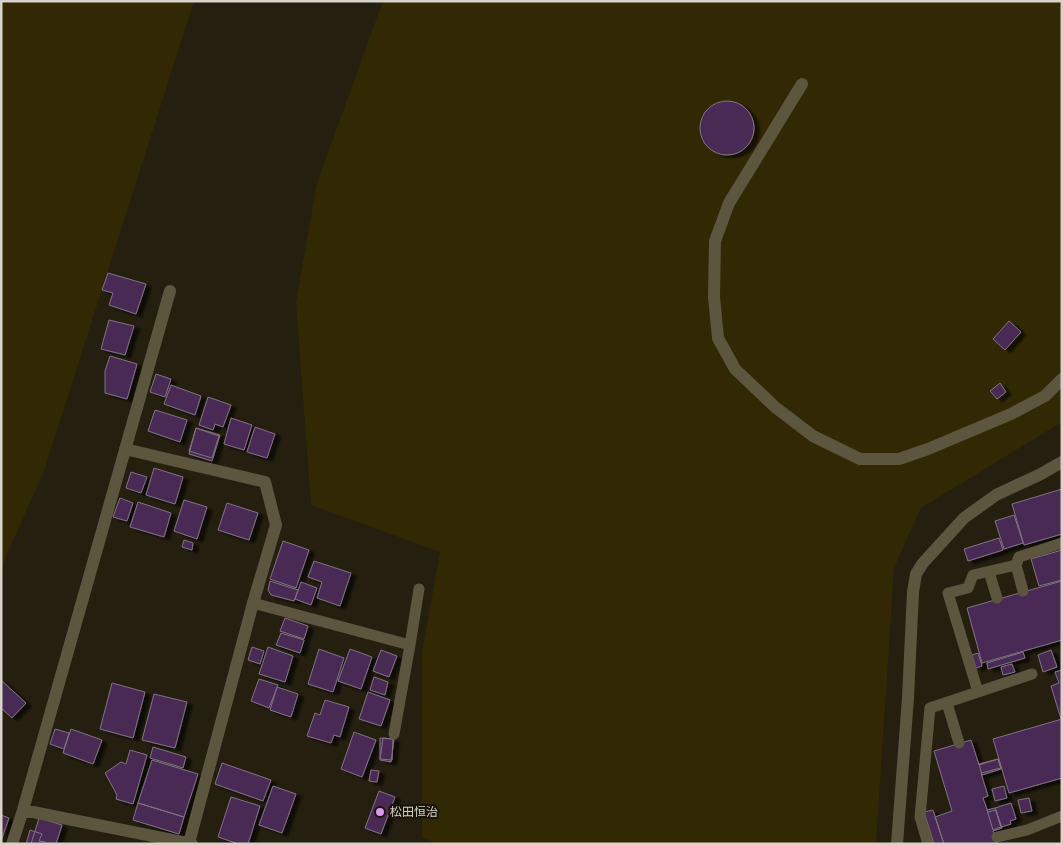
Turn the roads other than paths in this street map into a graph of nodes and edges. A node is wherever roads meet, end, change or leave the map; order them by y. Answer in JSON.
{"nodes":[{"id":1,"x":802,"y":84,"type":"dead end"},
{"id":2,"x":170,"y":291,"type":"dead end"},
{"id":3,"x":1062,"y":379,"type":"edge"},
{"id":4,"x":125,"y":449,"type":"junction"},
{"id":5,"x":1062,"y":462,"type":"edge"},
{"id":6,"x":1062,"y":543,"type":"edge"},
{"id":7,"x":1016,"y":565,"type":"junction"},
{"id":8,"x":989,"y":572,"type":"junction"},
{"id":9,"x":419,"y":588,"type":"dead end"},
{"id":10,"x":1023,"y":591,"type":"dead end"},
{"id":11,"x":998,"y":598,"type":"dead end"},
{"id":12,"x":253,"y":603,"type":"junction"},
{"id":13,"x":410,"y":644,"type":"junction"},
{"id":14,"x":1032,"y":674,"type":"dead end"},
{"id":15,"x":978,"y":692,"type":"junction"},
{"id":16,"x":946,"y":702,"type":"junction"},
{"id":17,"x":394,"y":734,"type":"dead end"},
{"id":18,"x":959,"y":743,"type":"dead end"},
{"id":19,"x":24,"y":810,"type":"junction"},
{"id":20,"x":1062,"y":816,"type":"edge"},
{"id":21,"x":997,"y":837,"type":"dead end"},
{"id":22,"x":191,"y":843,"type":"edge"},
{"id":23,"x":12,"y":844,"type":"edge"},
{"id":24,"x":897,"y":844,"type":"edge"},
{"id":25,"x":928,"y":844,"type":"edge"}],
"edges":[{"from":1,"to":3,"type":"street"},
{"from":2,"to":4,"type":"street"},
{"from":4,"to":12,"type":"street"},
{"from":4,"to":19,"type":"street"},
{"from":5,"to":24,"type":"street"},
{"from":6,"to":7,"type":"lane"},
{"from":7,"to":8,"type":"lane"},
{"from":7,"to":10,"type":"lane"},
{"from":8,"to":11,"type":"lane"},
{"from":8,"to":15,"type":"lane"},
{"from":9,"to":13,"type":"lane"},
{"from":12,"to":13,"type":"lane"},
{"from":12,"to":22,"type":"street"},
{"from":13,"to":17,"type":"lane"},
{"from":14,"to":15,"type":"lane"},
{"from":15,"to":16,"type":"lane"},
{"from":16,"to":18,"type":"lane"},
{"from":16,"to":25,"type":"lane"},
{"from":19,"to":22,"type":"street"},
{"from":19,"to":23,"type":"street"},
{"from":20,"to":21,"type":"lane"}]}
